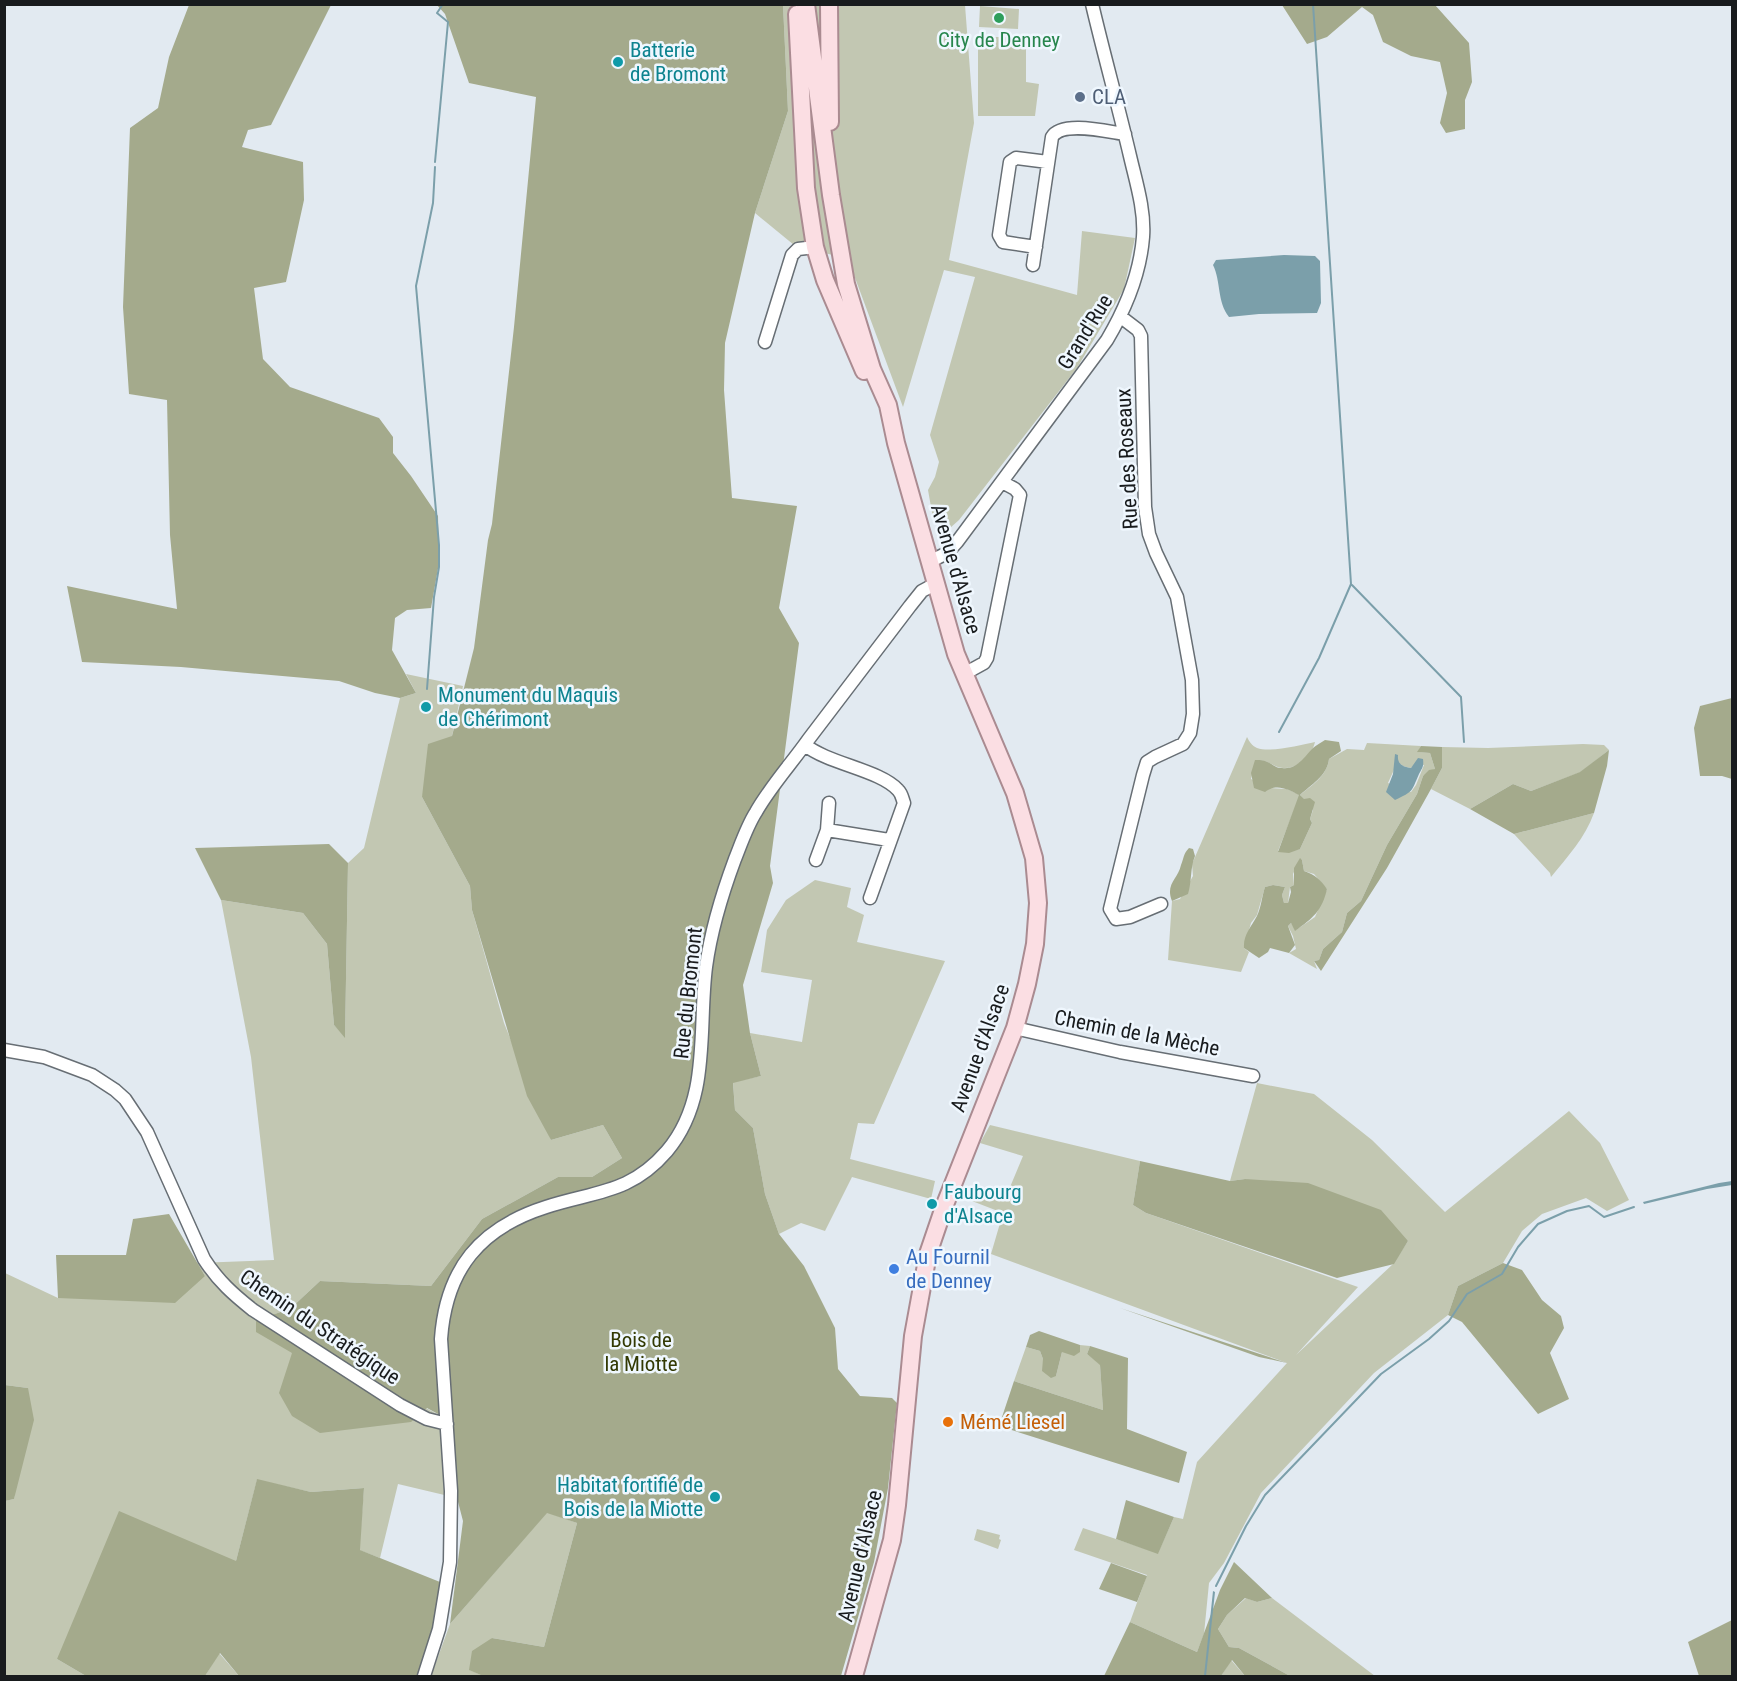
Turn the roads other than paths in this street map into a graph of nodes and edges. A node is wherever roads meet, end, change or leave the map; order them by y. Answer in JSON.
{"nodes":[{"id":1,"x":796,"y":4,"type":"edge"},
{"id":2,"x":806,"y":4,"type":"edge"},
{"id":3,"x":829,"y":4,"type":"edge"},
{"id":4,"x":1092,"y":4,"type":"edge"},
{"id":5,"x":1125,"y":134,"type":"junction"},
{"id":6,"x":1048,"y":162,"type":"junction"},
{"id":7,"x":831,"y":195,"type":"junction"},
{"id":8,"x":815,"y":247,"type":"junction"},
{"id":9,"x":1036,"y":247,"type":"junction"},
{"id":10,"x":1033,"y":265,"type":"dead end"},
{"id":11,"x":1121,"y":317,"type":"junction"},
{"id":12,"x":765,"y":342,"type":"dead end"},
{"id":13,"x":896,"y":443,"type":"junction"},
{"id":14,"x":1002,"y":483,"type":"junction"},
{"id":15,"x":929,"y":562,"type":"junction"},
{"id":16,"x":935,"y":584,"type":"junction"},
{"id":17,"x":964,"y":674,"type":"junction"},
{"id":18,"x":805,"y":745,"type":"junction"},
{"id":19,"x":829,"y":803,"type":"dead end"},
{"id":20,"x":827,"y":830,"type":"junction"},
{"id":21,"x":889,"y":840,"type":"junction"},
{"id":22,"x":816,"y":860,"type":"dead end"},
{"id":23,"x":870,"y":898,"type":"dead end"},
{"id":24,"x":1161,"y":904,"type":"dead end"},
{"id":25,"x":1015,"y":1028,"type":"junction"},
{"id":26,"x":4,"y":1050,"type":"edge"},
{"id":27,"x":1253,"y":1076,"type":"dead end"},
{"id":28,"x":447,"y":1424,"type":"junction"},
{"id":29,"x":424,"y":1677,"type":"edge"},
{"id":30,"x":854,"y":1677,"type":"edge"}],
"edges":[{"from":1,"to":8,"type":"main road","name":"Avenue d'Alsace"},
{"from":2,"to":7,"type":"main road"},
{"from":3,"to":7,"type":"main road"},
{"from":4,"to":5,"type":"street","name":"Grand'Rue"},
{"from":5,"to":6,"type":"street"},
{"from":5,"to":11,"type":"street","name":"Grand'Rue"},
{"from":6,"to":9,"type":"street"},
{"from":6,"to":9,"type":"street"},
{"from":7,"to":13,"type":"main road","name":"Avenue d'Alsace"},
{"from":8,"to":12,"type":"street"},
{"from":8,"to":13,"type":"main road","name":"Avenue d'Alsace"},
{"from":9,"to":10,"type":"street"},
{"from":11,"to":14,"type":"street","name":"Grand'Rue"},
{"from":11,"to":24,"type":"street","name":"Rue des Roseaux"},
{"from":13,"to":15,"type":"main road","name":"Avenue d'Alsace"},
{"from":14,"to":15,"type":"street","name":"Grand'Rue"},
{"from":14,"to":17,"type":"street"},
{"from":15,"to":16,"type":"main road","name":"Avenue d'Alsace"},
{"from":16,"to":17,"type":"main road","name":"Avenue d'Alsace"},
{"from":16,"to":18,"type":"street","name":"Rue du Bromont"},
{"from":17,"to":25,"type":"main road","name":"Avenue d'Alsace"},
{"from":18,"to":21,"type":"street"},
{"from":18,"to":28,"type":"street","name":"Rue du Bromont"},
{"from":19,"to":20,"type":"street"},
{"from":20,"to":21,"type":"street"},
{"from":20,"to":22,"type":"street"},
{"from":21,"to":23,"type":"street"},
{"from":25,"to":27,"type":"street","name":"Chemin de la Mèche"},
{"from":25,"to":30,"type":"main road","name":"Avenue d'Alsace"},
{"from":26,"to":28,"type":"street","name":"Chemin du Stratégique"},
{"from":28,"to":29,"type":"street","name":"Rue du Bromont"}]}
